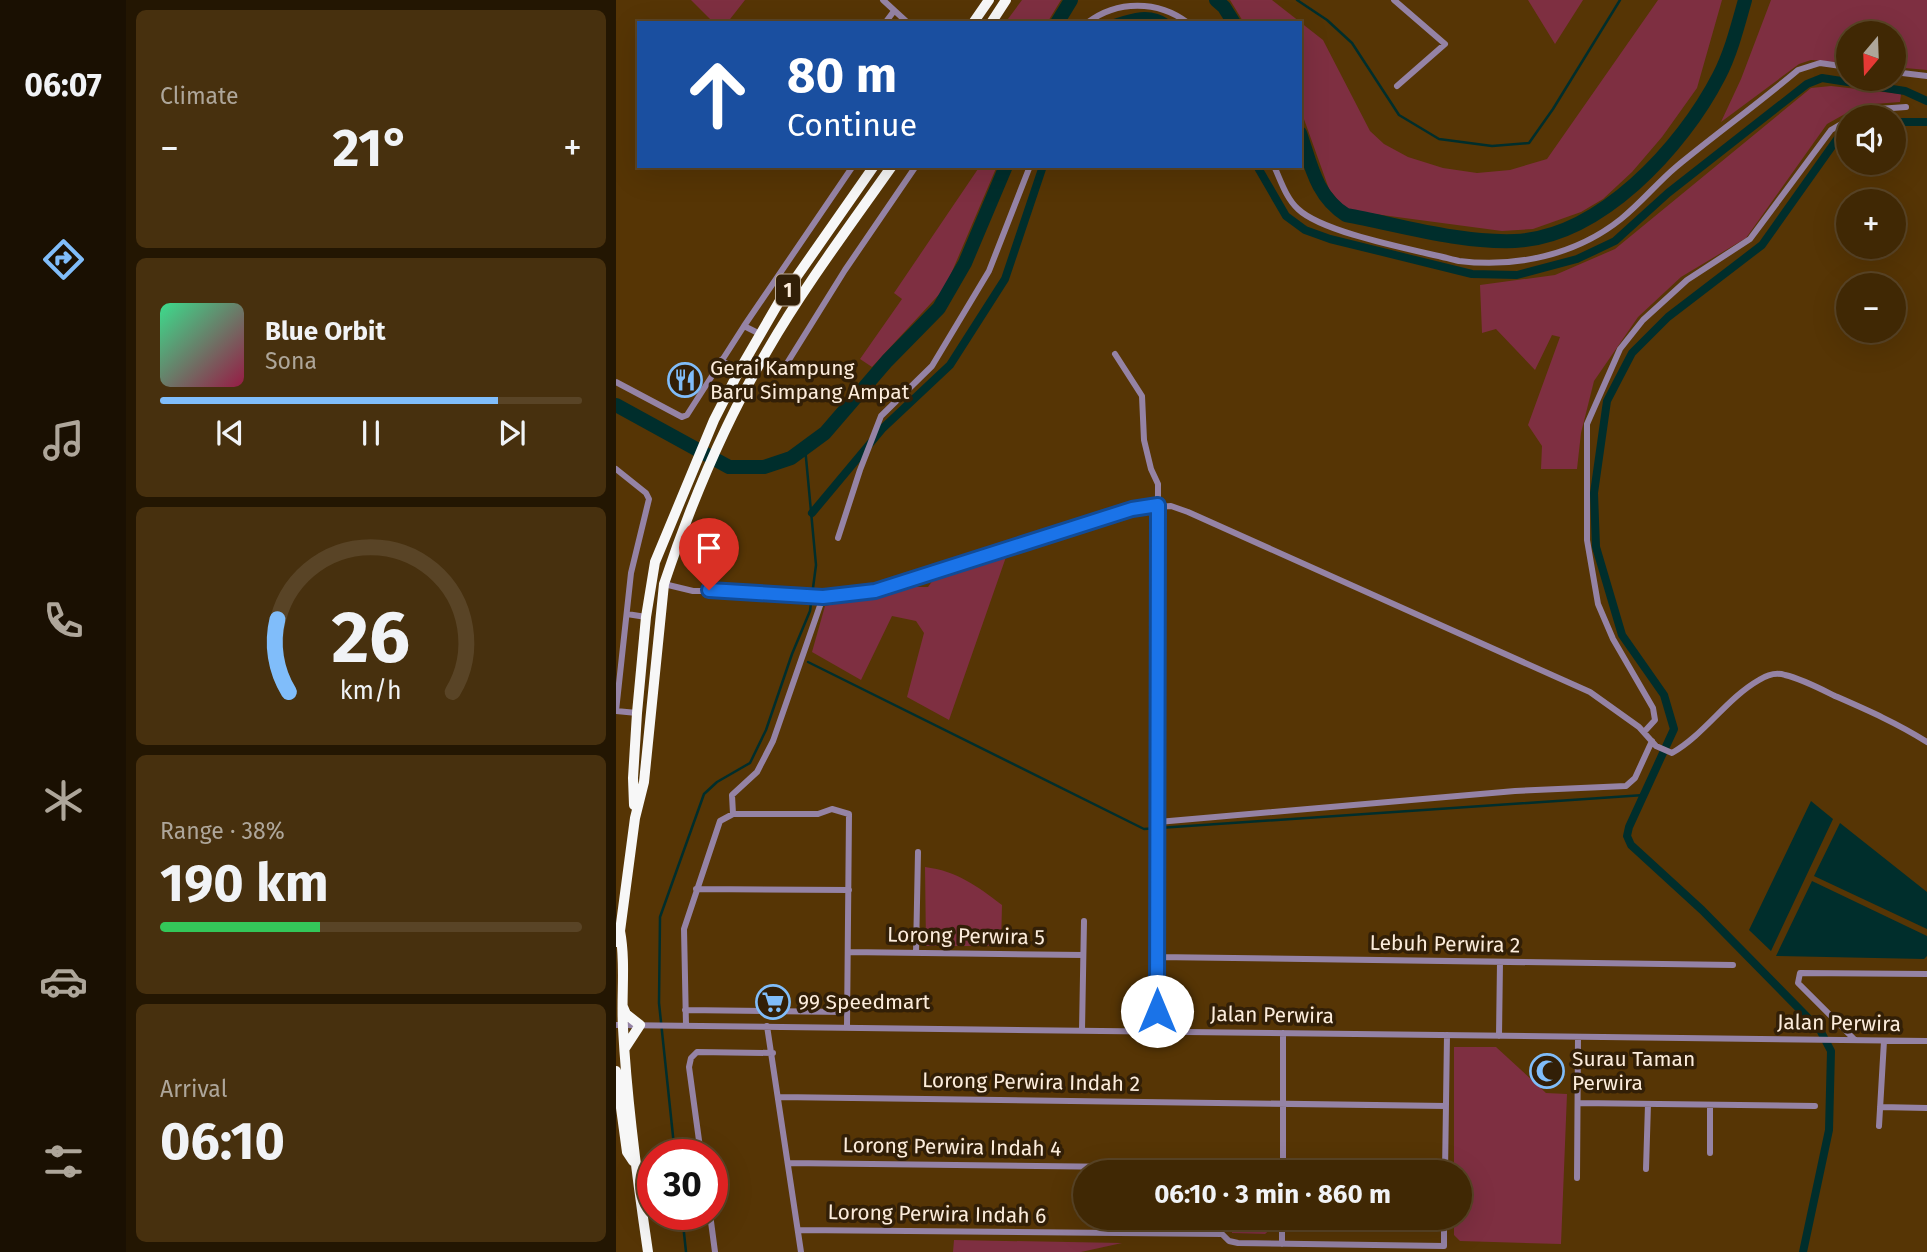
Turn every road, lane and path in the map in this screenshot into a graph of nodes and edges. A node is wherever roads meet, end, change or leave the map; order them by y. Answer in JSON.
{"nodes":[{"id":1,"x":883,"y":0,"type":"edge"},
{"id":2,"x":989,"y":0,"type":"edge"},
{"id":3,"x":1006,"y":0,"type":"edge"},
{"id":4,"x":1394,"y":0,"type":"edge"},
{"id":5,"x":894,"y":11,"type":"junction"},
{"id":6,"x":886,"y":21,"type":"edge"},
{"id":7,"x":906,"y":21,"type":"edge"},
{"id":8,"x":974,"y":21,"type":"edge"},
{"id":9,"x":992,"y":21,"type":"edge"},
{"id":10,"x":1090,"y":21,"type":"edge"},
{"id":11,"x":1185,"y":21,"type":"edge"},
{"id":12,"x":1836,"y":65,"type":"edge"},
{"id":13,"x":1906,"y":73,"type":"edge"},
{"id":14,"x":1927,"y":76,"type":"edge"},
{"id":15,"x":1397,"y":86,"type":"dead end"},
{"id":16,"x":1836,"y":127,"type":"edge"},
{"id":17,"x":852,"y":168,"type":"edge"},
{"id":18,"x":873,"y":168,"type":"edge"},
{"id":19,"x":890,"y":168,"type":"edge"},
{"id":20,"x":915,"y":168,"type":"edge"},
{"id":21,"x":1029,"y":168,"type":"edge"},
{"id":22,"x":1275,"y":168,"type":"edge"},
{"id":23,"x":744,"y":326,"type":"junction"},
{"id":24,"x":760,"y":334,"type":"junction"},
{"id":25,"x":1115,"y":354,"type":"dead end"},
{"id":26,"x":721,"y":360,"type":"junction"},
{"id":27,"x":784,"y":368,"type":"dead end"},
{"id":28,"x":739,"y":371,"type":"junction"},
{"id":29,"x":616,"y":382,"type":"edge"},
{"id":30,"x":616,"y":467,"type":"edge"},
{"id":31,"x":1158,"y":505,"type":"junction"},
{"id":32,"x":838,"y":538,"type":"dead end"},
{"id":33,"x":664,"y":584,"type":"junction"},
{"id":34,"x":819,"y":597,"type":"junction"},
{"id":35,"x":627,"y":614,"type":"junction"},
{"id":36,"x":646,"y":617,"type":"junction"},
{"id":37,"x":652,"y":702,"type":"junction"},
{"id":38,"x":616,"y":711,"type":"edge"},
{"id":39,"x":637,"y":713,"type":"junction"},
{"id":40,"x":1644,"y":732,"type":"junction"},
{"id":41,"x":1927,"y":741,"type":"edge"},
{"id":42,"x":1654,"y":743,"type":"junction"},
{"id":43,"x":733,"y":814,"type":"junction"},
{"id":44,"x":635,"y":818,"type":"junction"},
{"id":45,"x":1158,"y":823,"type":"junction"},
{"id":46,"x":918,"y":852,"type":"dead end"},
{"id":47,"x":696,"y":889,"type":"junction"},
{"id":48,"x":849,"y":890,"type":"junction"},
{"id":49,"x":1084,"y":921,"type":"dead end"},
{"id":50,"x":619,"y":924,"type":"edge"},
{"id":51,"x":616,"y":942,"type":"edge"},
{"id":52,"x":848,"y":952,"type":"junction"},
{"id":53,"x":916,"y":953,"type":"junction"},
{"id":54,"x":1083,"y":956,"type":"junction"},
{"id":55,"x":1157,"y":957,"type":"junction"},
{"id":56,"x":1500,"y":962,"type":"junction"},
{"id":57,"x":1733,"y":965,"type":"dead end"},
{"id":58,"x":1927,"y":974,"type":"edge"},
{"id":59,"x":622,"y":1004,"type":"junction"},
{"id":60,"x":685,"y":1010,"type":"junction"},
{"id":61,"x":847,"y":1012,"type":"junction"},
{"id":62,"x":619,"y":1025,"type":"edge"},
{"id":63,"x":646,"y":1025,"type":"junction"},
{"id":64,"x":685,"y":1025,"type":"junction"},
{"id":65,"x":767,"y":1026,"type":"junction"},
{"id":66,"x":847,"y":1027,"type":"junction"},
{"id":67,"x":1082,"y":1030,"type":"junction"},
{"id":68,"x":1157,"y":1031,"type":"junction"},
{"id":69,"x":1283,"y":1033,"type":"junction"},
{"id":70,"x":1447,"y":1035,"type":"junction"},
{"id":71,"x":1499,"y":1036,"type":"junction"},
{"id":72,"x":1578,"y":1037,"type":"junction"},
{"id":73,"x":1855,"y":1040,"type":"junction"},
{"id":74,"x":1884,"y":1041,"type":"junction"},
{"id":75,"x":1927,"y":1041,"type":"edge"},
{"id":76,"x":624,"y":1049,"type":"junction"},
{"id":77,"x":773,"y":1053,"type":"junction"},
{"id":78,"x":616,"y":1071,"type":"edge"},
{"id":79,"x":779,"y":1097,"type":"junction"},
{"id":80,"x":1283,"y":1103,"type":"junction"},
{"id":81,"x":1578,"y":1103,"type":"junction"},
{"id":82,"x":1648,"y":1104,"type":"junction"},
{"id":83,"x":1710,"y":1105,"type":"junction"},
{"id":84,"x":1446,"y":1106,"type":"junction"},
{"id":85,"x":1815,"y":1106,"type":"dead end"},
{"id":86,"x":1880,"y":1107,"type":"junction"},
{"id":87,"x":1927,"y":1108,"type":"edge"},
{"id":88,"x":619,"y":1112,"type":"edge"},
{"id":89,"x":1879,"y":1126,"type":"dead end"},
{"id":90,"x":699,"y":1139,"type":"edge"},
{"id":91,"x":1710,"y":1153,"type":"dead end"},
{"id":92,"x":1283,"y":1160,"type":"edge"},
{"id":93,"x":1445,"y":1160,"type":"edge"},
{"id":94,"x":788,"y":1163,"type":"junction"},
{"id":95,"x":635,"y":1164,"type":"junction"},
{"id":96,"x":1073,"y":1168,"type":"edge"},
{"id":97,"x":1646,"y":1169,"type":"dead end"},
{"id":98,"x":1577,"y":1178,"type":"dead end"},
{"id":99,"x":712,"y":1230,"type":"edge"},
{"id":100,"x":798,"y":1230,"type":"junction"},
{"id":101,"x":1282,"y":1230,"type":"edge"},
{"id":102,"x":1444,"y":1230,"type":"edge"},
{"id":103,"x":1282,"y":1244,"type":"junction"},
{"id":104,"x":648,"y":1252,"type":"edge"},
{"id":105,"x":715,"y":1252,"type":"edge"},
{"id":106,"x":801,"y":1252,"type":"edge"}],
"edges":[{"from":1,"to":5,"type":"street"},
{"from":2,"to":8,"type":"highway"},
{"from":3,"to":9,"type":"highway"},
{"from":4,"to":15,"type":"street"},
{"from":5,"to":6,"type":"street"},
{"from":5,"to":7,"type":"street"},
{"from":10,"to":11,"type":"street"},
{"from":12,"to":22,"type":"street"},
{"from":13,"to":14,"type":"street"},
{"from":16,"to":40,"type":"street"},
{"from":17,"to":23,"type":"street"},
{"from":18,"to":24,"type":"highway","number":"1"},
{"from":19,"to":33,"type":"highway","number":"1"},
{"from":20,"to":27,"type":"street"},
{"from":21,"to":32,"type":"street"},
{"from":23,"to":24,"type":"street"},
{"from":23,"to":26,"type":"street"},
{"from":24,"to":28,"type":"highway","number":"1"},
{"from":25,"to":31,"type":"street"},
{"from":26,"to":28,"type":"street"},
{"from":26,"to":29,"type":"street"},
{"from":28,"to":36,"type":"highway","number":"1"},
{"from":30,"to":35,"type":"street"},
{"from":31,"to":34,"type":"street"},
{"from":31,"to":40,"type":"street"},
{"from":31,"to":45,"type":"street"},
{"from":33,"to":34,"type":"street"},
{"from":33,"to":37,"type":"highway","number":"1"},
{"from":34,"to":43,"type":"street"},
{"from":35,"to":36,"type":"street"},
{"from":35,"to":38,"type":"street"},
{"from":36,"to":39,"type":"highway","number":"1"},
{"from":37,"to":39,"type":"highway"},
{"from":37,"to":44,"type":"highway","number":"1"},
{"from":38,"to":39,"type":"street"},
{"from":39,"to":44,"type":"highway","number":"1"},
{"from":40,"to":42,"type":"street"},
{"from":41,"to":42,"type":"street"},
{"from":42,"to":45,"type":"street"},
{"from":43,"to":47,"type":"street"},
{"from":43,"to":48,"type":"street"},
{"from":44,"to":50,"type":"highway","number":"1"},
{"from":45,"to":55,"type":"street"},
{"from":46,"to":53,"type":"street"},
{"from":47,"to":48,"type":"street"},
{"from":47,"to":60,"type":"street"},
{"from":48,"to":52,"type":"street"},
{"from":49,"to":54,"type":"street"},
{"from":50,"to":51,"type":"highway","number":"1"},
{"from":50,"to":59,"type":"highway","number":"1"},
{"from":52,"to":53,"type":"street","name":"Lorong Perwira 5"},
{"from":52,"to":61,"type":"street"},
{"from":53,"to":54,"type":"street","name":"Lorong Perwira 5"},
{"from":54,"to":67,"type":"street"},
{"from":55,"to":56,"type":"street","name":"Lebuh Perwira 2"},
{"from":55,"to":68,"type":"street"},
{"from":56,"to":57,"type":"street","name":"Lebuh Perwira 2"},
{"from":56,"to":71,"type":"street"},
{"from":58,"to":73,"type":"street"},
{"from":59,"to":62,"type":"highway","number":"1"},
{"from":59,"to":63,"type":"highway"},
{"from":60,"to":61,"type":"street"},
{"from":60,"to":64,"type":"street"},
{"from":61,"to":66,"type":"street"},
{"from":62,"to":63,"type":"street","name":"Jalan Perwira"},
{"from":62,"to":76,"type":"highway","number":"1"},
{"from":63,"to":64,"type":"street","name":"Jalan Perwira"},
{"from":63,"to":76,"type":"highway"},
{"from":64,"to":65,"type":"street","name":"Jalan Perwira"},
{"from":65,"to":66,"type":"street","name":"Jalan Perwira"},
{"from":65,"to":77,"type":"street"},
{"from":66,"to":67,"type":"street","name":"Jalan Perwira"},
{"from":67,"to":68,"type":"street","name":"Jalan Perwira"},
{"from":68,"to":69,"type":"street","name":"Jalan Perwira"},
{"from":69,"to":70,"type":"street","name":"Jalan Perwira"},
{"from":69,"to":80,"type":"street"},
{"from":70,"to":71,"type":"street","name":"Jalan Perwira"},
{"from":70,"to":84,"type":"street"},
{"from":71,"to":72,"type":"street","name":"Jalan Perwira"},
{"from":72,"to":73,"type":"street","name":"Jalan Perwira"},
{"from":72,"to":81,"type":"street"},
{"from":73,"to":74,"type":"street","name":"Jalan Perwira"},
{"from":74,"to":75,"type":"street","name":"Jalan Perwira"},
{"from":74,"to":86,"type":"street"},
{"from":76,"to":95,"type":"highway","number":"1"},
{"from":77,"to":79,"type":"street"},
{"from":77,"to":90,"type":"street"},
{"from":78,"to":88,"type":"highway","number":"1"},
{"from":79,"to":80,"type":"street","name":"Lorong Perwira Indah 2"},
{"from":79,"to":94,"type":"street"},
{"from":80,"to":84,"type":"street","name":"Lorong Perwira Indah 2"},
{"from":80,"to":92,"type":"street"},
{"from":81,"to":82,"type":"street"},
{"from":81,"to":98,"type":"street"},
{"from":82,"to":83,"type":"street"},
{"from":82,"to":97,"type":"street"},
{"from":83,"to":85,"type":"street"},
{"from":83,"to":91,"type":"street"},
{"from":84,"to":93,"type":"street"},
{"from":86,"to":87,"type":"street"},
{"from":86,"to":89,"type":"street"},
{"from":88,"to":95,"type":"highway","number":"1"},
{"from":94,"to":96,"type":"street","name":"Lorong Perwira Indah 4"},
{"from":94,"to":100,"type":"street"},
{"from":95,"to":104,"type":"highway","number":"1"},
{"from":99,"to":105,"type":"street"},
{"from":100,"to":103,"type":"street","name":"Lorong Perwira Indah 6"},
{"from":100,"to":106,"type":"street"},
{"from":101,"to":103,"type":"street"},
{"from":102,"to":103,"type":"street","name":"Lorong Perwira Indah 6"}]}
